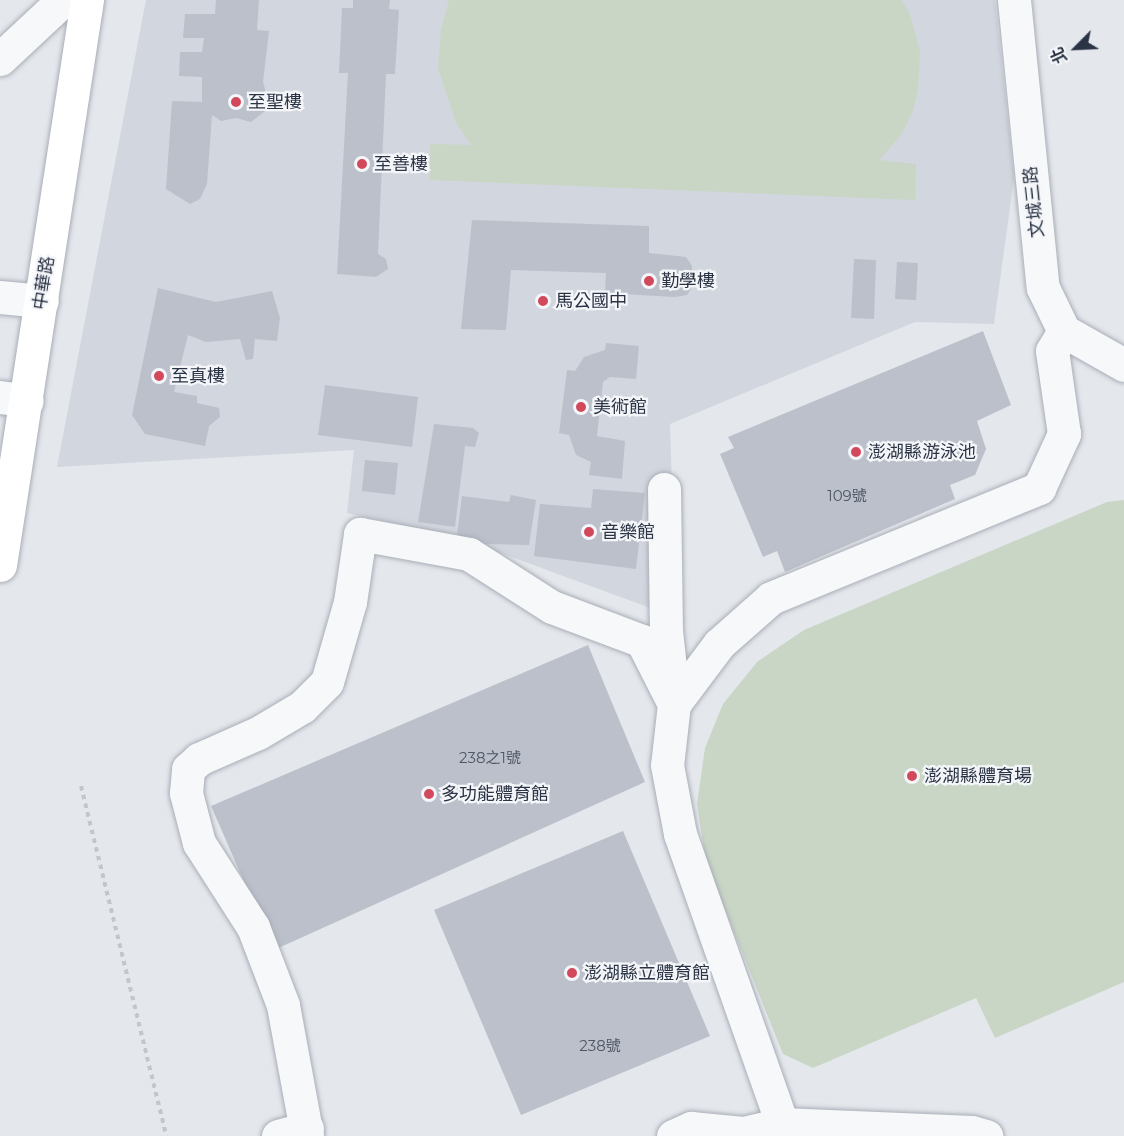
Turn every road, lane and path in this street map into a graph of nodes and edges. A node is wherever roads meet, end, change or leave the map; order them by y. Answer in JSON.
{"nodes":[{"id":1,"x":63,"y":0,"type":"edge"},
{"id":2,"x":87,"y":0,"type":"edge"},
{"id":3,"x":1014,"y":0,"type":"edge"},
{"id":4,"x":0,"y":59,"type":"edge"},
{"id":5,"x":0,"y":297,"type":"edge"},
{"id":6,"x":42,"y":301,"type":"junction"},
{"id":7,"x":1064,"y":331,"type":"junction"},
{"id":8,"x":1124,"y":365,"type":"edge"},
{"id":9,"x":13,"y":399,"type":"edge"},
{"id":10,"x":664,"y":489,"type":"dead end"},
{"id":11,"x":0,"y":565,"type":"edge"},
{"id":12,"x":674,"y":704,"type":"junction"},
{"id":13,"x":81,"y":786,"type":"dead end"},
{"id":14,"x":782,"y":1124,"type":"junction"},
{"id":15,"x":298,"y":1133,"type":"edge"},
{"id":16,"x":166,"y":1136,"type":"edge"},
{"id":17,"x":673,"y":1136,"type":"edge"},
{"id":18,"x":986,"y":1136,"type":"edge"}],
"edges":[{"from":1,"to":4,"type":"street"},
{"from":2,"to":6,"type":"main road","name":"中華路"},
{"from":3,"to":7,"type":"street","name":"文城三路"},
{"from":5,"to":6,"type":"street"},
{"from":6,"to":9,"type":"main road","name":"中華路"},
{"from":7,"to":8,"type":"street"},
{"from":7,"to":12,"type":"street"},
{"from":9,"to":11,"type":"main road","name":"中華路"},
{"from":10,"to":12,"type":"street"},
{"from":12,"to":14,"type":"street"},
{"from":12,"to":15,"type":"street"},
{"from":13,"to":16,"type":"path"},
{"from":14,"to":17,"type":"street"},
{"from":14,"to":18,"type":"street"}]}
